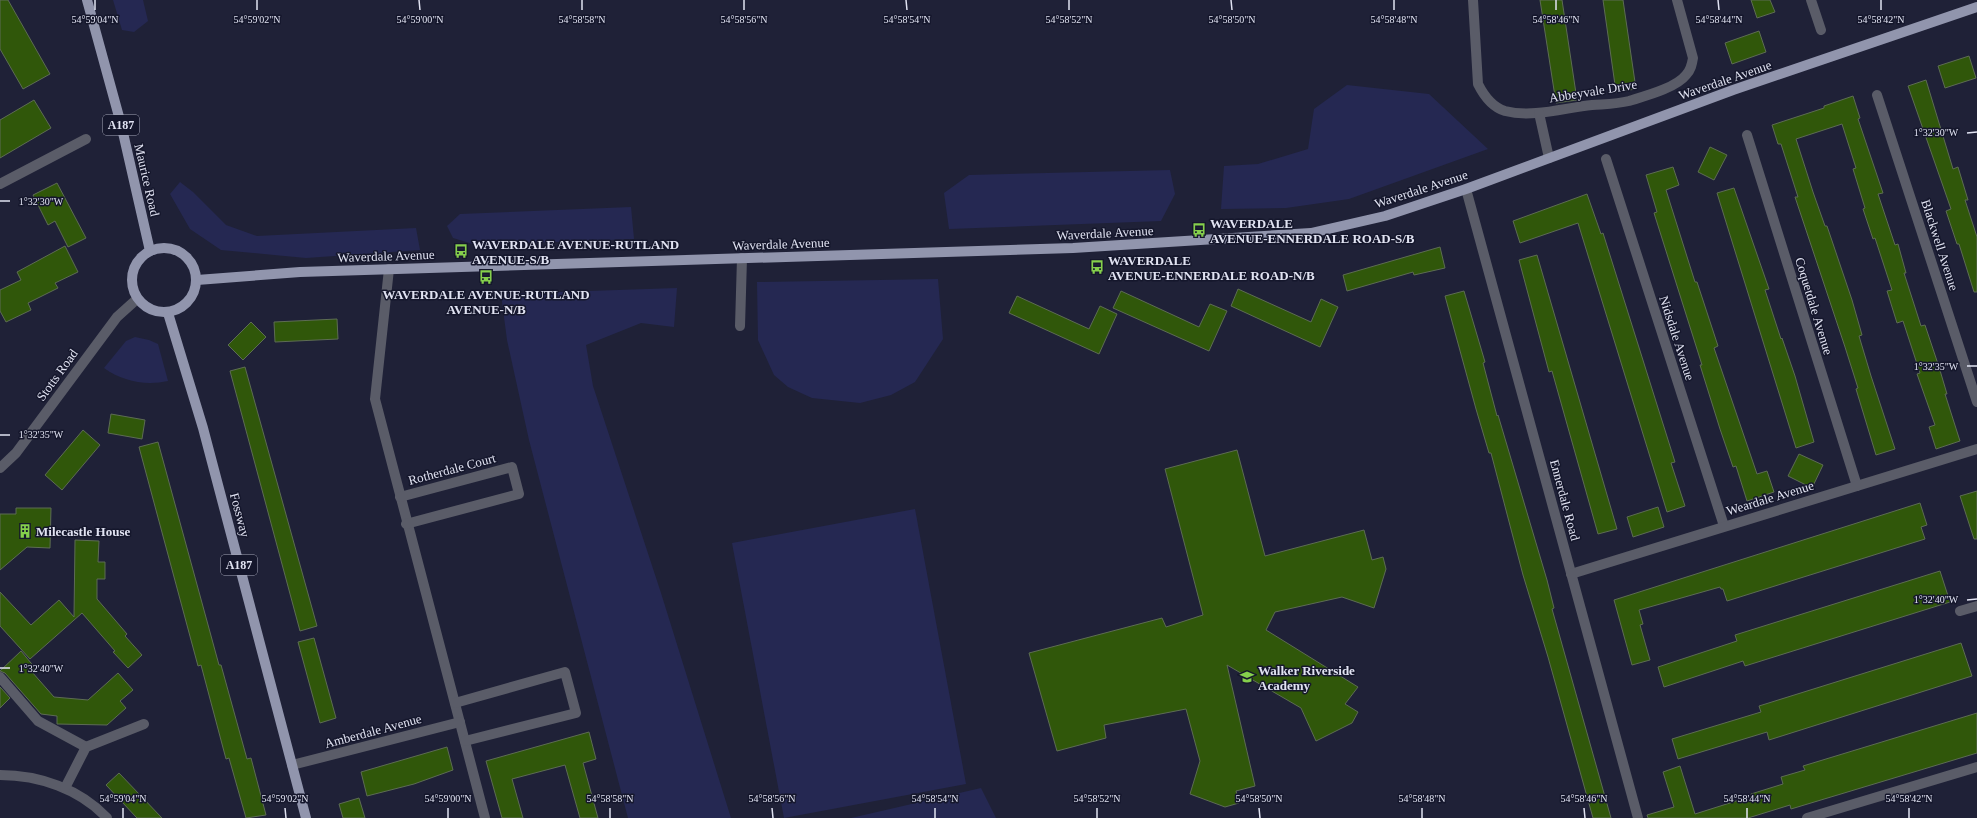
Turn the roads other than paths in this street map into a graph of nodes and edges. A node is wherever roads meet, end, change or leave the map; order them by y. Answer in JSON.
{"nodes":[{"id":1,"x":87,"y":0,"type":"edge"},
{"id":2,"x":1473,"y":0,"type":"edge"},
{"id":3,"x":1677,"y":0,"type":"edge"},
{"id":4,"x":1811,"y":0,"type":"edge"},
{"id":5,"x":1977,"y":7,"type":"edge"},
{"id":6,"x":1821,"y":30,"type":"dead end"},
{"id":7,"x":1877,"y":95,"type":"dead end"},
{"id":8,"x":1539,"y":113,"type":"junction"},
{"id":9,"x":1747,"y":135,"type":"dead end"},
{"id":10,"x":86,"y":139,"type":"dead end"},
{"id":11,"x":1549,"y":158,"type":"junction"},
{"id":12,"x":1606,"y":158,"type":"dead end"},
{"id":13,"x":0,"y":184,"type":"edge"},
{"id":14,"x":1466,"y":189,"type":"junction"},
{"id":15,"x":150,"y":251,"type":"junction"},
{"id":16,"x":742,"y":258,"type":"junction"},
{"id":17,"x":388,"y":269,"type":"junction"},
{"id":18,"x":197,"y":280,"type":"junction"},
{"id":19,"x":137,"y":299,"type":"junction"},
{"id":20,"x":168,"y":313,"type":"junction"},
{"id":21,"x":740,"y":326,"type":"dead end"},
{"id":22,"x":1977,"y":402,"type":"edge"},
{"id":23,"x":1977,"y":449,"type":"edge"},
{"id":24,"x":0,"y":468,"type":"edge"},
{"id":25,"x":1857,"y":486,"type":"junction"},
{"id":26,"x":400,"y":497,"type":"junction"},
{"id":27,"x":406,"y":524,"type":"junction"},
{"id":28,"x":1724,"y":526,"type":"junction"},
{"id":29,"x":1572,"y":574,"type":"junction"},
{"id":30,"x":1977,"y":606,"type":"edge"},
{"id":31,"x":1960,"y":612,"type":"dead end"},
{"id":32,"x":0,"y":677,"type":"edge"},
{"id":33,"x":455,"y":703,"type":"junction"},
{"id":34,"x":460,"y":722,"type":"junction"},
{"id":35,"x":144,"y":724,"type":"dead end"},
{"id":36,"x":465,"y":741,"type":"junction"},
{"id":37,"x":86,"y":747,"type":"junction"},
{"id":38,"x":292,"y":765,"type":"junction"},
{"id":39,"x":1977,"y":767,"type":"edge"},
{"id":40,"x":0,"y":775,"type":"edge"},
{"id":41,"x":65,"y":788,"type":"junction"},
{"id":42,"x":107,"y":818,"type":"edge"},
{"id":43,"x":306,"y":818,"type":"edge"},
{"id":44,"x":485,"y":818,"type":"edge"},
{"id":45,"x":1638,"y":818,"type":"edge"},
{"id":46,"x":1807,"y":818,"type":"edge"}],
"edges":[{"from":1,"to":15,"type":"main road","name":"Maurice Road","number":"A187"},
{"from":2,"to":8,"type":"street","name":"Abbeyvale Drive"},
{"from":3,"to":8,"type":"street","name":"Abbeyvale Drive"},
{"from":4,"to":6,"type":"street"},
{"from":5,"to":11,"type":"main road","name":"Waverdale Avenue"},
{"from":7,"to":22,"type":"street","name":"Blackwell Avenue"},
{"from":8,"to":11,"type":"street","name":"Abbeyvale Drive"},
{"from":9,"to":25,"type":"street","name":"Coquetdale Avenue"},
{"from":10,"to":13,"type":"street"},
{"from":11,"to":14,"type":"main road","name":"Waverdale Avenue"},
{"from":12,"to":28,"type":"street","name":"Nidsdale Avenue"},
{"from":14,"to":16,"type":"main road","name":"Waverdale Avenue"},
{"from":14,"to":29,"type":"street","name":"Ennerdale Road"},
{"from":15,"to":18,"type":"main road"},
{"from":15,"to":19,"type":"main road"},
{"from":16,"to":17,"type":"main road","name":"Waverdale Avenue"},
{"from":16,"to":21,"type":"street"},
{"from":17,"to":18,"type":"main road","name":"Waverdale Avenue"},
{"from":17,"to":26,"type":"street"},
{"from":18,"to":20,"type":"main road"},
{"from":19,"to":20,"type":"main road"},
{"from":19,"to":24,"type":"street","name":"Stotts Road"},
{"from":20,"to":38,"type":"main road","name":"Fossway","number":"A187"},
{"from":23,"to":25,"type":"street","name":"Weardale Avenue"},
{"from":25,"to":28,"type":"street","name":"Weardale Avenue"},
{"from":26,"to":27,"type":"street"},
{"from":26,"to":27,"type":"street","name":"Rotherdale Court"},
{"from":27,"to":33,"type":"street"},
{"from":28,"to":29,"type":"street","name":"Weardale Avenue"},
{"from":29,"to":45,"type":"street","name":"Ennerdale Road"},
{"from":30,"to":31,"type":"street"},
{"from":32,"to":37,"type":"street"},
{"from":33,"to":34,"type":"street"},
{"from":33,"to":36,"type":"street"},
{"from":34,"to":36,"type":"street"},
{"from":34,"to":38,"type":"street","name":"Amberdale Avenue"},
{"from":35,"to":37,"type":"street"},
{"from":36,"to":44,"type":"street"},
{"from":37,"to":41,"type":"street"},
{"from":38,"to":43,"type":"main road","name":"Fossway","number":"A187"},
{"from":39,"to":46,"type":"street"},
{"from":40,"to":41,"type":"street"},
{"from":41,"to":42,"type":"street"}]}
